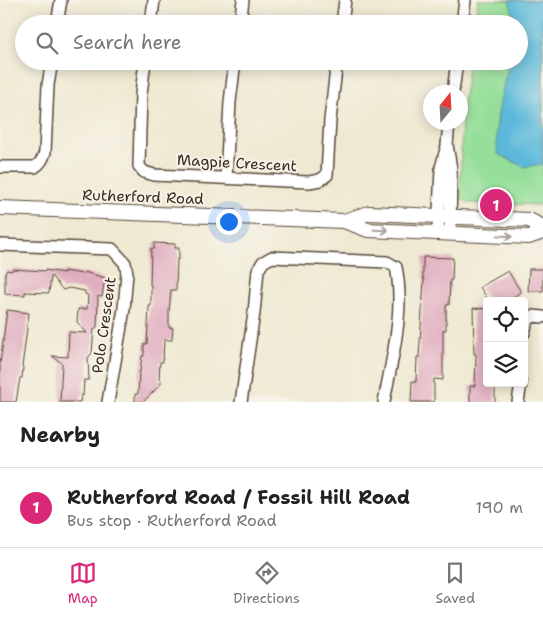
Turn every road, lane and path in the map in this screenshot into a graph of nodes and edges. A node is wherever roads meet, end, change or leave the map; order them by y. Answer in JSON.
{"nodes":[{"id":1,"x":61,"y":0,"type":"edge"},
{"id":2,"x":154,"y":0,"type":"edge"},
{"id":3,"x":244,"y":0,"type":"edge"},
{"id":4,"x":345,"y":0,"type":"edge"},
{"id":5,"x":465,"y":0,"type":"edge"},
{"id":6,"x":58,"y":15,"type":"edge"},
{"id":7,"x":152,"y":15,"type":"edge"},
{"id":8,"x":242,"y":15,"type":"edge"},
{"id":9,"x":343,"y":15,"type":"edge"},
{"id":10,"x":463,"y":15,"type":"edge"},
{"id":11,"x":50,"y":70,"type":"edge"},
{"id":12,"x":144,"y":70,"type":"edge"},
{"id":13,"x":234,"y":70,"type":"edge"},
{"id":14,"x":336,"y":70,"type":"edge"},
{"id":15,"x":456,"y":70,"type":"edge"},
{"id":16,"x":454,"y":85,"type":"edge"},
{"id":17,"x":448,"y":130,"type":"edge"},
{"id":18,"x":0,"y":166,"type":"edge"},
{"id":19,"x":226,"y":178,"type":"junction"},
{"id":20,"x":0,"y":208,"type":"edge"},
{"id":21,"x":444,"y":216,"type":"junction"},
{"id":22,"x":344,"y":221,"type":"junction"},
{"id":23,"x":543,"y":227,"type":"edge"},
{"id":24,"x":543,"y":232,"type":"edge"},
{"id":25,"x":444,"y":233,"type":"junction"},
{"id":26,"x":0,"y":245,"type":"edge"},
{"id":27,"x":543,"y":317,"type":"edge"},
{"id":28,"x":528,"y":320,"type":"edge"},
{"id":29,"x":520,"y":387,"type":"edge"},
{"id":30,"x":108,"y":402,"type":"edge"},
{"id":31,"x":241,"y":402,"type":"edge"},
{"id":32,"x":384,"y":402,"type":"edge"},
{"id":33,"x":518,"y":402,"type":"edge"}],
"edges":[{"from":1,"to":6,"type":"street"},
{"from":2,"to":7,"type":"street"},
{"from":3,"to":8,"type":"street"},
{"from":4,"to":9,"type":"street"},
{"from":5,"to":10,"type":"street"},
{"from":11,"to":18,"type":"street"},
{"from":12,"to":19,"type":"street","name":"Magpie Crescent"},
{"from":13,"to":19,"type":"street"},
{"from":14,"to":19,"type":"street","name":"Magpie Crescent"},
{"from":15,"to":16,"type":"street"},
{"from":17,"to":21,"type":"street"},
{"from":20,"to":22,"type":"main road","name":"Rutherford Road"},
{"from":21,"to":22,"type":"main road","name":"Rutherford Road"},
{"from":21,"to":23,"type":"main road","name":"Rutherford Road"},
{"from":21,"to":25,"type":"street"},
{"from":22,"to":25,"type":"main road","name":"Rutherford Road","one_way":true},
{"from":25,"to":24,"type":"main road","name":"Rutherford Road","one_way":true},
{"from":26,"to":30,"type":"street","name":"Polo Crescent"},
{"from":27,"to":28,"type":"street"},
{"from":29,"to":33,"type":"street"},
{"from":31,"to":32,"type":"street"}]}
